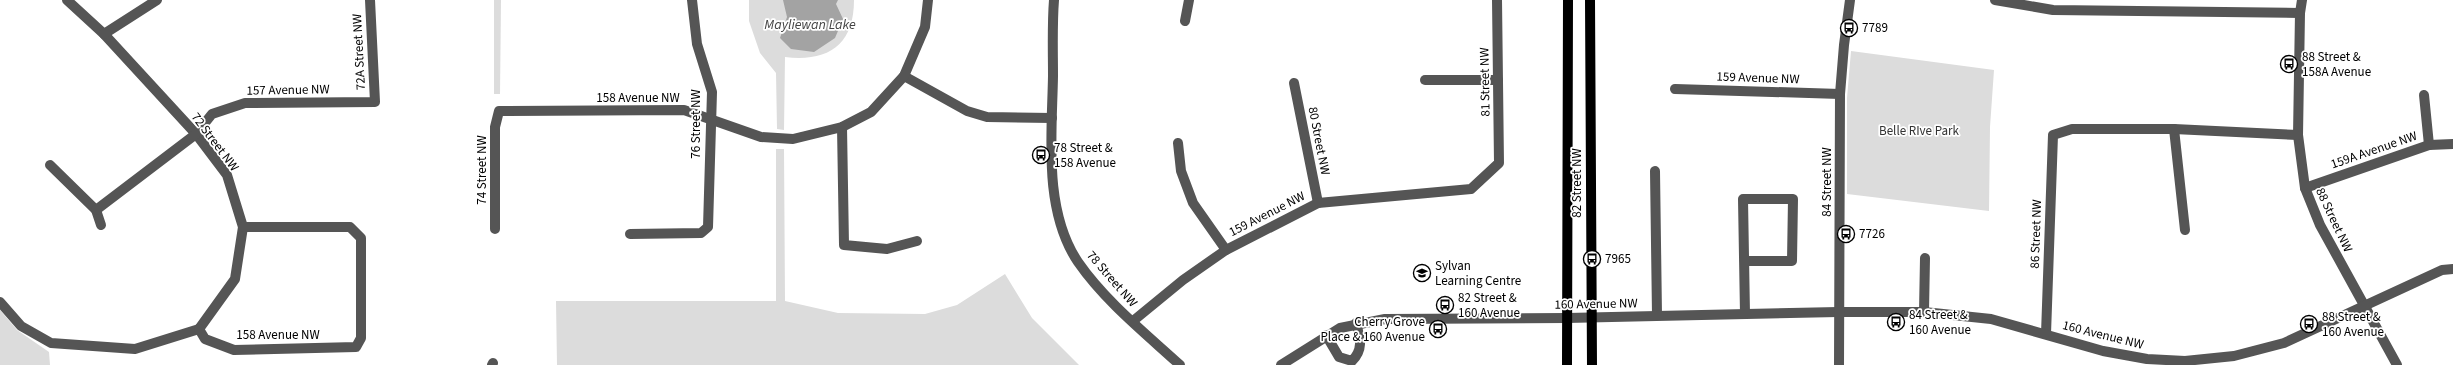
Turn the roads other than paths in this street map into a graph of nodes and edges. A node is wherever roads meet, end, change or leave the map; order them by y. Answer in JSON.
{"nodes":[{"id":1,"x":67,"y":0,"type":"edge"},
{"id":2,"x":157,"y":0,"type":"edge"},
{"id":3,"x":370,"y":0,"type":"edge"},
{"id":4,"x":692,"y":0,"type":"edge"},
{"id":5,"x":928,"y":0,"type":"edge"},
{"id":6,"x":1054,"y":0,"type":"edge"},
{"id":7,"x":1189,"y":0,"type":"edge"},
{"id":8,"x":1497,"y":0,"type":"edge"},
{"id":9,"x":1568,"y":0,"type":"edge"},
{"id":10,"x":1590,"y":0,"type":"edge"},
{"id":11,"x":1850,"y":0,"type":"edge"},
{"id":12,"x":1995,"y":0,"type":"edge"},
{"id":13,"x":2302,"y":0,"type":"edge"},
{"id":14,"x":2300,"y":13,"type":"junction"},
{"id":15,"x":1185,"y":21,"type":"dead end"},
{"id":16,"x":104,"y":34,"type":"junction"},
{"id":17,"x":904,"y":76,"type":"junction"},
{"id":18,"x":1425,"y":80,"type":"dead end"},
{"id":19,"x":1498,"y":80,"type":"junction"},
{"id":20,"x":1294,"y":83,"type":"dead end"},
{"id":21,"x":1675,"y":89,"type":"dead end"},
{"id":22,"x":1840,"y":94,"type":"junction"},
{"id":23,"x":2424,"y":95,"type":"dead end"},
{"id":24,"x":375,"y":102,"type":"joint"},
{"id":25,"x":499,"y":111,"type":"joint"},
{"id":26,"x":710,"y":118,"type":"junction"},
{"id":27,"x":1052,"y":118,"type":"junction"},
{"id":28,"x":842,"y":127,"type":"junction"},
{"id":29,"x":2174,"y":129,"type":"junction"},
{"id":30,"x":196,"y":134,"type":"junction"},
{"id":31,"x":2298,"y":135,"type":"junction"},
{"id":32,"x":1178,"y":143,"type":"dead end"},
{"id":33,"x":2453,"y":144,"type":"edge"},
{"id":34,"x":2429,"y":145,"type":"junction"},
{"id":35,"x":1499,"y":163,"type":"joint"},
{"id":36,"x":50,"y":165,"type":"dead end"},
{"id":37,"x":1655,"y":171,"type":"dead end"},
{"id":38,"x":2305,"y":188,"type":"junction"},
{"id":39,"x":1318,"y":203,"type":"junction"},
{"id":40,"x":96,"y":210,"type":"junction"},
{"id":41,"x":101,"y":225,"type":"dead end"},
{"id":42,"x":243,"y":227,"type":"junction"},
{"id":43,"x":495,"y":229,"type":"dead end"},
{"id":44,"x":2185,"y":230,"type":"dead end"},
{"id":45,"x":630,"y":234,"type":"dead end"},
{"id":46,"x":916,"y":241,"type":"dead end"},
{"id":47,"x":1226,"y":250,"type":"junction"},
{"id":48,"x":1925,"y":258,"type":"dead end"},
{"id":49,"x":1744,"y":261,"type":"junction"},
{"id":50,"x":2453,"y":269,"type":"edge"},
{"id":51,"x":0,"y":302,"type":"edge"},
{"id":52,"x":2364,"y":306,"type":"junction"},
{"id":53,"x":1838,"y":312,"type":"junction"},
{"id":54,"x":1924,"y":312,"type":"junction"},
{"id":55,"x":1745,"y":314,"type":"junction"},
{"id":56,"x":1657,"y":315,"type":"junction"},
{"id":57,"x":1592,"y":317,"type":"junction"},
{"id":58,"x":1567,"y":318,"type":"junction"},
{"id":59,"x":1133,"y":321,"type":"junction"},
{"id":60,"x":1356,"y":323,"type":"junction"},
{"id":61,"x":199,"y":329,"type":"junction"},
{"id":62,"x":2046,"y":334,"type":"junction"},
{"id":63,"x":1326,"y":335,"type":"junction"},
{"id":64,"x":1180,"y":365,"type":"edge"},
{"id":65,"x":1280,"y":365,"type":"edge"},
{"id":66,"x":1567,"y":365,"type":"edge"},
{"id":67,"x":1592,"y":365,"type":"edge"},
{"id":68,"x":1839,"y":365,"type":"edge"},
{"id":69,"x":2397,"y":365,"type":"edge"}],
"edges":[{"from":1,"to":16,"type":"street","name":"72 Street NW"},
{"from":2,"to":16,"type":"street"},
{"from":3,"to":24,"type":"street","name":"72A Street NW"},
{"from":4,"to":26,"type":"street","name":"76 Street NW"},
{"from":5,"to":17,"type":"street","name":"158 Avenue NW"},
{"from":6,"to":27,"type":"street","name":"78 Street NW"},
{"from":7,"to":15,"type":"street"},
{"from":8,"to":19,"type":"street","name":"81 Street NW"},
{"from":9,"to":58,"type":"main road","name":"82 Street NW"},
{"from":10,"to":57,"type":"main road","name":"82 Street NW"},
{"from":11,"to":22,"type":"street","name":"84 Street NW"},
{"from":12,"to":14,"type":"street"},
{"from":13,"to":14,"type":"street","name":"88 Street NW"},
{"from":14,"to":31,"type":"street","name":"88 Street NW"},
{"from":16,"to":30,"type":"street","name":"72 Street NW"},
{"from":17,"to":27,"type":"street"},
{"from":17,"to":28,"type":"street","name":"158 Avenue NW"},
{"from":18,"to":19,"type":"street"},
{"from":19,"to":35,"type":"street","name":"81 Street NW"},
{"from":20,"to":39,"type":"street","name":"80 Street NW"},
{"from":21,"to":22,"type":"street","name":"159 Avenue NW"},
{"from":22,"to":53,"type":"street","name":"84 Street NW"},
{"from":23,"to":34,"type":"street"},
{"from":24,"to":30,"type":"street","name":"157 Avenue NW"},
{"from":25,"to":26,"type":"street","name":"158 Avenue NW"},
{"from":25,"to":43,"type":"street","name":"74 Street NW"},
{"from":26,"to":28,"type":"street","name":"158 Avenue NW"},
{"from":26,"to":45,"type":"street","name":"76 Street NW"},
{"from":27,"to":59,"type":"street","name":"78 Street NW"},
{"from":28,"to":46,"type":"street"},
{"from":29,"to":31,"type":"street"},
{"from":29,"to":44,"type":"street"},
{"from":29,"to":62,"type":"street","name":"86 Street NW"},
{"from":30,"to":40,"type":"street","name":"157 Avenue NW"},
{"from":30,"to":42,"type":"street","name":"72 Street NW"},
{"from":31,"to":38,"type":"street","name":"88 Street NW"},
{"from":32,"to":47,"type":"street"},
{"from":33,"to":34,"type":"street","name":"159A Avenue NW"},
{"from":34,"to":38,"type":"street","name":"159A Avenue NW"},
{"from":35,"to":39,"type":"street","name":"159 Avenue NW"},
{"from":36,"to":40,"type":"street"},
{"from":37,"to":56,"type":"street"},
{"from":38,"to":52,"type":"street","name":"88 Street NW"},
{"from":39,"to":47,"type":"street","name":"159 Avenue NW"},
{"from":40,"to":41,"type":"street"},
{"from":42,"to":61,"type":"street","name":"72 Street NW"},
{"from":42,"to":61,"type":"street","name":"158 Avenue NW"},
{"from":47,"to":59,"type":"street","name":"159 Avenue NW"},
{"from":48,"to":54,"type":"street"},
{"from":49,"to":49,"type":"street"},
{"from":49,"to":55,"type":"street"},
{"from":50,"to":52,"type":"street","name":"160 Avenue NW"},
{"from":51,"to":61,"type":"street"},
{"from":52,"to":62,"type":"street","name":"160 Avenue NW"},
{"from":52,"to":69,"type":"street","name":"88 Street NW"},
{"from":53,"to":54,"type":"street","name":"160 Avenue NW"},
{"from":53,"to":55,"type":"street","name":"160 Avenue NW"},
{"from":53,"to":68,"type":"street","name":"84 Street NW"},
{"from":54,"to":62,"type":"street","name":"160 Avenue NW"},
{"from":55,"to":56,"type":"street","name":"160 Avenue NW"},
{"from":56,"to":57,"type":"street","name":"160 Avenue NW"},
{"from":57,"to":58,"type":"street","name":"160 Avenue NW"},
{"from":57,"to":67,"type":"main road","name":"82 Street NW"},
{"from":58,"to":60,"type":"street","name":"160 Avenue NW"},
{"from":58,"to":66,"type":"main road","name":"82 Street NW"},
{"from":59,"to":64,"type":"street","name":"78 Street NW"},
{"from":60,"to":63,"type":"street","name":"160 Avenue NW"},
{"from":60,"to":63,"type":"street"},
{"from":63,"to":65,"type":"street","name":"160 Avenue NW"}]}
